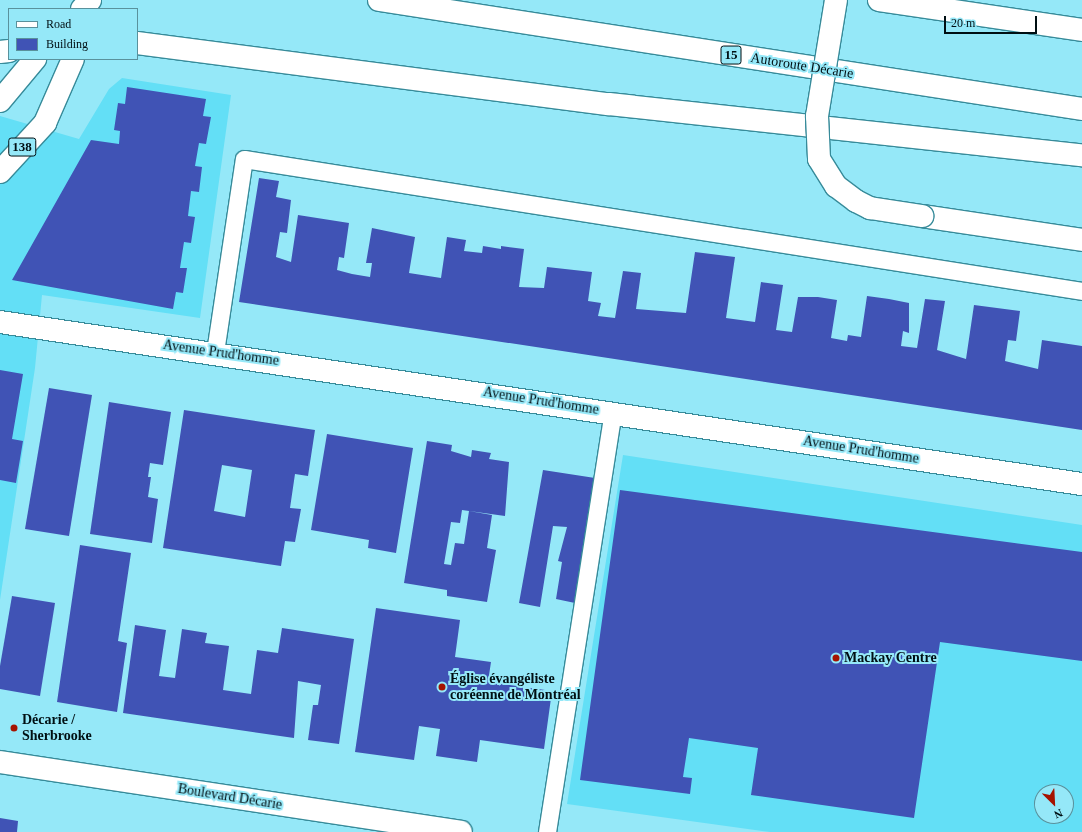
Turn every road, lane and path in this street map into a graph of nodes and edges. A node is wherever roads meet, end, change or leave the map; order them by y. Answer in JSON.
{"nodes":[{"id":1,"x":90,"y":0,"type":"edge"},
{"id":2,"x":379,"y":0,"type":"edge"},
{"id":3,"x":836,"y":0,"type":"edge"},
{"id":4,"x":879,"y":0,"type":"edge"},
{"id":5,"x":83,"y":8,"type":"edge"},
{"id":6,"x":1082,"y":30,"type":"edge"},
{"id":7,"x":138,"y":43,"type":"edge"},
{"id":8,"x":34,"y":60,"type":"edge"},
{"id":9,"x":73,"y":60,"type":"edge"},
{"id":10,"x":0,"y":101,"type":"edge"},
{"id":11,"x":1082,"y":109,"type":"edge"},
{"id":12,"x":1082,"y":155,"type":"edge"},
{"id":13,"x":0,"y":172,"type":"edge"},
{"id":14,"x":1082,"y":240,"type":"edge"},
{"id":15,"x":1082,"y":291,"type":"edge"},
{"id":16,"x":0,"y":322,"type":"edge"},
{"id":17,"x":215,"y":352,"type":"junction"},
{"id":18,"x":613,"y":412,"type":"junction"},
{"id":19,"x":1082,"y":484,"type":"edge"},
{"id":20,"x":0,"y":762,"type":"edge"},
{"id":21,"x":461,"y":832,"type":"edge"},
{"id":22,"x":547,"y":832,"type":"edge"}],
"edges":[{"from":1,"to":5,"type":"main road"},
{"from":2,"to":11,"type":"main road","name":"Autoroute Décarie","number":"15"},
{"from":3,"to":14,"type":"main road","bridge":true},
{"from":4,"to":6,"type":"main road"},
{"from":7,"to":12,"type":"main road"},
{"from":8,"to":10,"type":"main road"},
{"from":9,"to":13,"type":"main road","number":"138"},
{"from":15,"to":17,"type":"lane"},
{"from":16,"to":17,"type":"main road","name":"Avenue Prud'homme"},
{"from":17,"to":18,"type":"main road","name":"Avenue Prud'homme"},
{"from":18,"to":19,"type":"main road","name":"Avenue Prud'homme"},
{"from":18,"to":22,"type":"lane"},
{"from":20,"to":21,"type":"main road","name":"Boulevard Décarie"}]}
